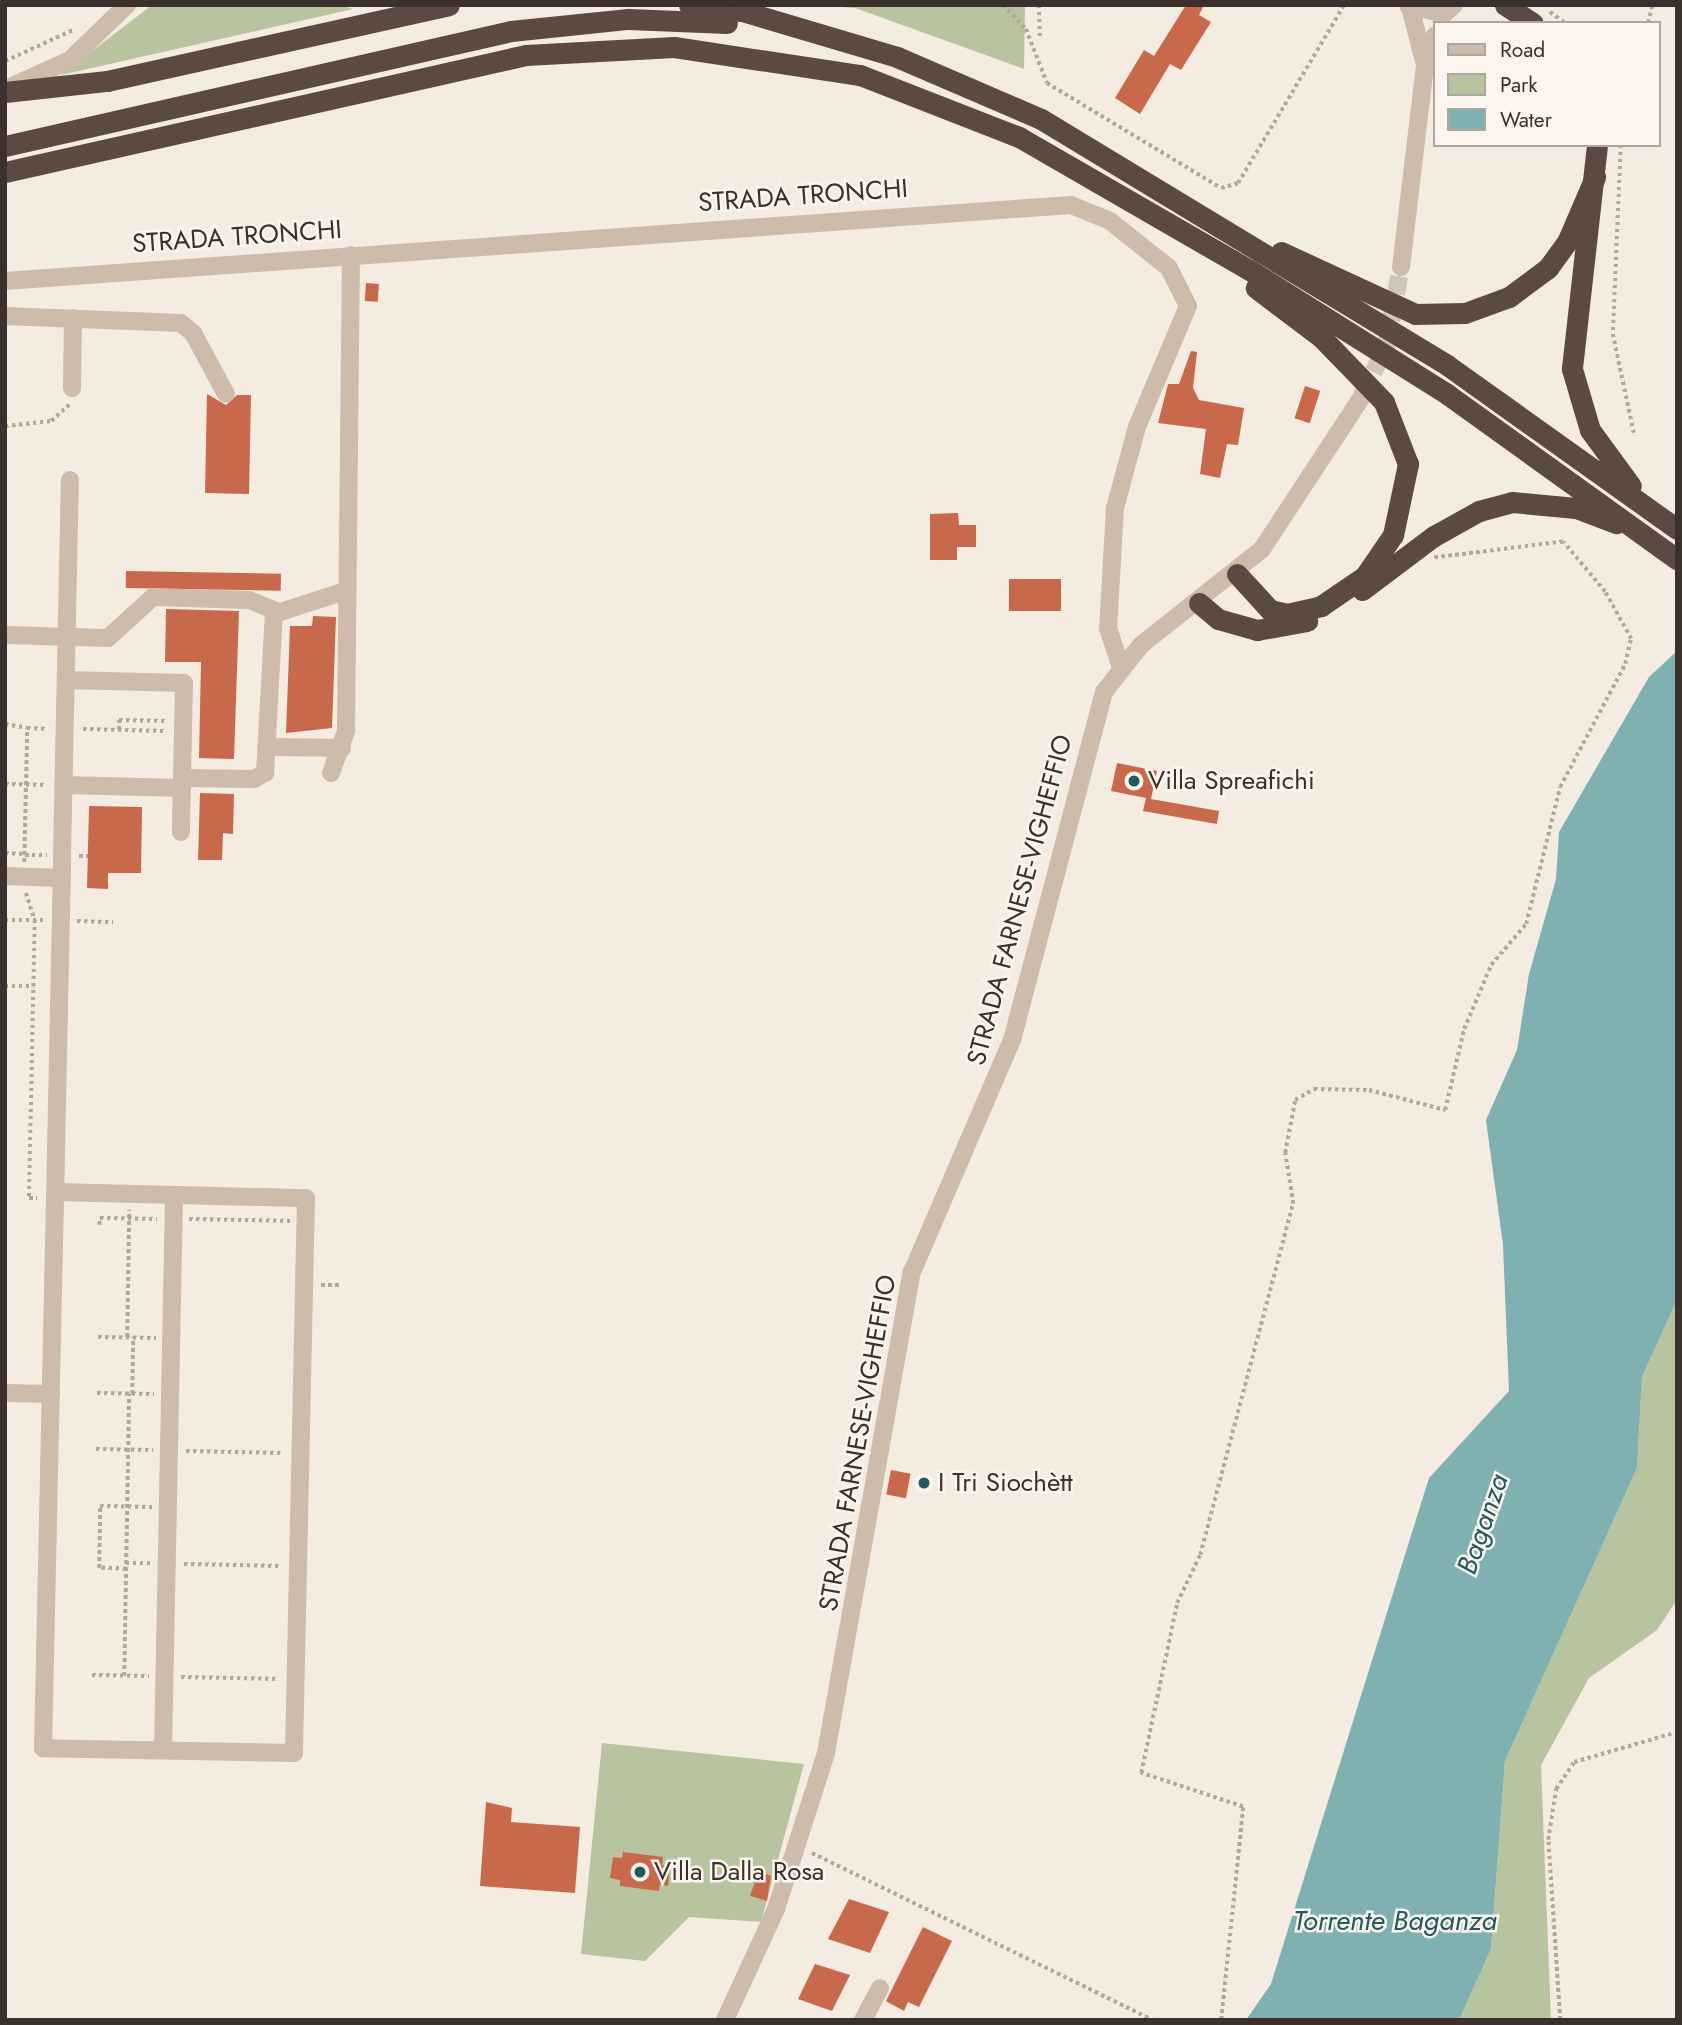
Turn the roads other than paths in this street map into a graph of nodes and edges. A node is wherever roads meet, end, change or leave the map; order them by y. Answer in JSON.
{"nodes":[{"id":1,"x":127,"y":5,"type":"edge"},
{"id":2,"x":400,"y":5,"type":"edge"},
{"id":3,"x":689,"y":5,"type":"edge"},
{"id":4,"x":1506,"y":5,"type":"edge"},
{"id":5,"x":443,"y":6,"type":"edge"},
{"id":6,"x":1409,"y":6,"type":"edge"},
{"id":7,"x":1446,"y":14,"type":"edge"},
{"id":8,"x":1530,"y":21,"type":"edge"},
{"id":9,"x":822,"y":37,"type":"junction"},
{"id":10,"x":1434,"y":39,"type":"edge"},
{"id":11,"x":1424,"y":65,"type":"junction"},
{"id":12,"x":5,"y":91,"type":"edge"},
{"id":13,"x":5,"y":146,"type":"edge"},
{"id":14,"x":1597,"y":147,"type":"edge"},
{"id":15,"x":5,"y":172,"type":"edge"},
{"id":16,"x":1595,"y":177,"type":"junction"},
{"id":17,"x":1242,"y":237,"type":"junction"},
{"id":18,"x":1199,"y":244,"type":"junction"},
{"id":19,"x":351,"y":255,"type":"junction"},
{"id":20,"x":1401,"y":267,"type":"tunnel mouth"},
{"id":21,"x":5,"y":281,"type":"edge"},
{"id":22,"x":5,"y":316,"type":"edge"},
{"id":23,"x":73,"y":318,"type":"junction"},
{"id":24,"x":72,"y":388,"type":"road end"},
{"id":25,"x":226,"y":394,"type":"dead end"},
{"id":26,"x":1361,"y":398,"type":"tunnel mouth"},
{"id":27,"x":70,"y":480,"type":"dead end"},
{"id":28,"x":1669,"y":523,"type":"edge"},
{"id":29,"x":1640,"y":532,"type":"junction"},
{"id":30,"x":1674,"y":557,"type":"edge"},
{"id":31,"x":1237,"y":574,"type":"junction"},
{"id":32,"x":345,"y":591,"type":"junction"},
{"id":33,"x":1199,"y":603,"type":"junction"},
{"id":34,"x":276,"y":611,"type":"junction"},
{"id":35,"x":5,"y":635,"type":"edge"},
{"id":36,"x":66,"y":637,"type":"junction"},
{"id":37,"x":1120,"y":665,"type":"junction"},
{"id":38,"x":66,"y":680,"type":"junction"},
{"id":39,"x":269,"y":747,"type":"junction"},
{"id":40,"x":342,"y":748,"type":"junction"},
{"id":41,"x":331,"y":773,"type":"dead end"},
{"id":42,"x":182,"y":783,"type":"junction"},
{"id":43,"x":63,"y":785,"type":"junction"},
{"id":44,"x":181,"y":832,"type":"dead end"},
{"id":45,"x":5,"y":877,"type":"edge"},
{"id":46,"x":62,"y":878,"type":"junction"},
{"id":47,"x":55,"y":1192,"type":"junction"},
{"id":48,"x":174,"y":1195,"type":"junction"},
{"id":49,"x":5,"y":1393,"type":"edge"},
{"id":50,"x":51,"y":1394,"type":"junction"},
{"id":51,"x":163,"y":1750,"type":"junction"},
{"id":52,"x":880,"y":1988,"type":"dead end"},
{"id":53,"x":725,"y":2020,"type":"edge"},
{"id":54,"x":863,"y":2020,"type":"edge"}],
"edges":[{"from":1,"to":12,"type":"street"},
{"from":2,"to":5,"type":"street"},
{"from":3,"to":9,"type":"highway"},
{"from":4,"to":8,"type":"highway"},
{"from":5,"to":12,"type":"highway"},
{"from":6,"to":7,"type":"street"},
{"from":6,"to":11,"type":"street"},
{"from":9,"to":13,"type":"highway"},
{"from":9,"to":17,"type":"highway"},
{"from":10,"to":11,"type":"street"},
{"from":11,"to":20,"type":"street"},
{"from":14,"to":16,"type":"highway"},
{"from":15,"to":18,"type":"highway"},
{"from":16,"to":17,"type":"highway"},
{"from":16,"to":28,"type":"highway"},
{"from":17,"to":28,"type":"highway"},
{"from":18,"to":29,"type":"highway"},
{"from":18,"to":31,"type":"highway"},
{"from":19,"to":21,"type":"street","name":"STRADA TRONCHI"},
{"from":19,"to":32,"type":"street"},
{"from":19,"to":37,"type":"street","name":"STRADA TRONCHI"},
{"from":22,"to":23,"type":"street"},
{"from":23,"to":24,"type":"street"},
{"from":23,"to":25,"type":"street"},
{"from":26,"to":31,"type":"street","name":"STRADA FARNESE-VIGHEFFIO"},
{"from":27,"to":36,"type":"street"},
{"from":29,"to":30,"type":"highway"},
{"from":29,"to":33,"type":"highway"},
{"from":31,"to":33,"type":"street","name":"STRADA FARNESE-VIGHEFFIO"},
{"from":32,"to":34,"type":"street"},
{"from":32,"to":40,"type":"street"},
{"from":33,"to":37,"type":"street","name":"STRADA FARNESE-VIGHEFFIO"},
{"from":34,"to":36,"type":"street"},
{"from":34,"to":39,"type":"street"},
{"from":35,"to":36,"type":"street"},
{"from":36,"to":38,"type":"street"},
{"from":37,"to":53,"type":"street","name":"STRADA FARNESE-VIGHEFFIO"},
{"from":38,"to":42,"type":"street"},
{"from":38,"to":43,"type":"street"},
{"from":39,"to":40,"type":"street"},
{"from":39,"to":42,"type":"street"},
{"from":40,"to":41,"type":"street"},
{"from":42,"to":43,"type":"street"},
{"from":42,"to":44,"type":"street"},
{"from":43,"to":46,"type":"street"},
{"from":45,"to":46,"type":"street"},
{"from":46,"to":47,"type":"street"},
{"from":47,"to":48,"type":"street"},
{"from":47,"to":50,"type":"street"},
{"from":48,"to":51,"type":"street"},
{"from":48,"to":51,"type":"street"},
{"from":49,"to":50,"type":"street"},
{"from":50,"to":51,"type":"street"},
{"from":52,"to":54,"type":"street"}]}
